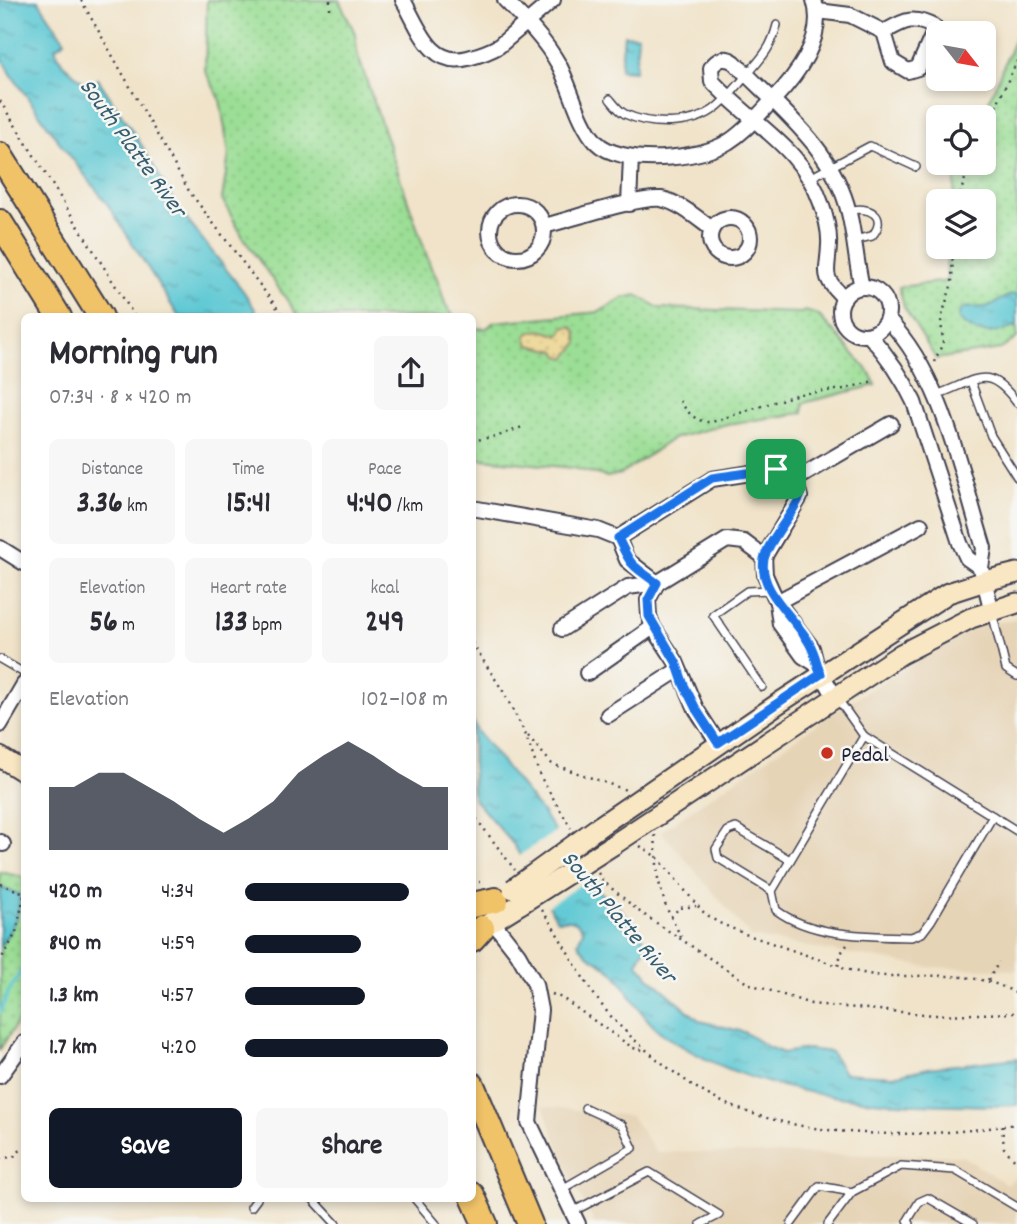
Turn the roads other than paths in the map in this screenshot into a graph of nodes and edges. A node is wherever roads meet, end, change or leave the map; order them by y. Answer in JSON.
{"nodes":[{"id":1,"x":403,"y":0,"type":"edge"},
{"id":2,"x":505,"y":0,"type":"edge"},
{"id":3,"x":553,"y":0,"type":"edge"},
{"id":4,"x":816,"y":6,"type":"edge"},
{"id":5,"x":526,"y":22,"type":"junction"},
{"id":6,"x":777,"y":25,"type":"dead end"},
{"id":7,"x":884,"y":32,"type":"dead end"},
{"id":8,"x":747,"y":75,"type":"junction"},
{"id":9,"x":724,"y":92,"type":"junction"},
{"id":10,"x":610,"y":99,"type":"dead end"},
{"id":11,"x":772,"y":100,"type":"junction"},
{"id":12,"x":755,"y":120,"type":"junction"},
{"id":13,"x":0,"y":155,"type":"edge"},
{"id":14,"x":631,"y":157,"type":"junction"},
{"id":15,"x":830,"y":166,"type":"junction"},
{"id":16,"x":916,"y":167,"type":"dead end"},
{"id":17,"x":810,"y":178,"type":"junction"},
{"id":18,"x":629,"y":204,"type":"junction"},
{"id":19,"x":849,"y":211,"type":"junction"},
{"id":20,"x":0,"y":222,"type":"edge"},
{"id":21,"x":544,"y":226,"type":"dead end"},
{"id":22,"x":712,"y":229,"type":"dead end"},
{"id":23,"x":854,"y":240,"type":"junction"},
{"id":24,"x":862,"y":287,"type":"junction"},
{"id":25,"x":844,"y":298,"type":"junction"},
{"id":26,"x":57,"y":313,"type":"edge"},
{"id":27,"x":100,"y":313,"type":"edge"},
{"id":28,"x":887,"y":319,"type":"junction"},
{"id":29,"x":869,"y":335,"type":"junction"},
{"id":30,"x":971,"y":382,"type":"junction"},
{"id":31,"x":936,"y":395,"type":"junction"},
{"id":32,"x":1017,"y":403,"type":"edge"},
{"id":33,"x":891,"y":424,"type":"dead end"},
{"id":34,"x":1017,"y":477,"type":"edge"},
{"id":35,"x":793,"y":481,"type":"junction"},
{"id":36,"x":476,"y":509,"type":"edge"},
{"id":37,"x":921,"y":525,"type":"dead end"},
{"id":38,"x":618,"y":538,"type":"junction"},
{"id":39,"x":0,"y":548,"type":"edge"},
{"id":40,"x":764,"y":557,"type":"junction"},
{"id":41,"x":21,"y":561,"type":"edge"},
{"id":42,"x":1017,"y":573,"type":"edge"},
{"id":43,"x":983,"y":574,"type":"junction"},
{"id":44,"x":657,"y":583,"type":"junction"},
{"id":45,"x":775,"y":596,"type":"junction"},
{"id":46,"x":1017,"y":603,"type":"edge"},
{"id":47,"x":992,"y":612,"type":"junction"},
{"id":48,"x":653,"y":627,"type":"junction"},
{"id":49,"x":562,"y":629,"type":"dead end"},
{"id":50,"x":0,"y":659,"type":"edge"},
{"id":51,"x":818,"y":669,"type":"junction"},
{"id":52,"x":678,"y":670,"type":"junction"},
{"id":53,"x":21,"y":671,"type":"edge"},
{"id":54,"x":587,"y":673,"type":"dead end"},
{"id":55,"x":1017,"y":676,"type":"edge"},
{"id":56,"x":762,"y":687,"type":"dead end"},
{"id":57,"x":21,"y":689,"type":"edge"},
{"id":58,"x":835,"y":697,"type":"junction"},
{"id":59,"x":608,"y":715,"type":"dead end"},
{"id":60,"x":0,"y":725,"type":"edge"},
{"id":61,"x":864,"y":736,"type":"junction"},
{"id":62,"x":718,"y":743,"type":"junction"},
{"id":63,"x":0,"y":757,"type":"edge"},
{"id":64,"x":21,"y":770,"type":"edge"},
{"id":65,"x":993,"y":817,"type":"junction"},
{"id":66,"x":1017,"y":831,"type":"edge"},
{"id":67,"x":790,"y":860,"type":"junction"},
{"id":68,"x":772,"y":891,"type":"junction"},
{"id":69,"x":491,"y":908,"type":"edge"},
{"id":70,"x":21,"y":1047,"type":"edge"},
{"id":71,"x":0,"y":1076,"type":"edge"},
{"id":72,"x":476,"y":1095,"type":"edge"},
{"id":73,"x":585,"y":1108,"type":"dead end"},
{"id":74,"x":506,"y":1170,"type":"junction"},
{"id":75,"x":561,"y":1190,"type":"junction"},
{"id":76,"x":852,"y":1192,"type":"junction"},
{"id":77,"x":255,"y":1202,"type":"edge"},
{"id":78,"x":316,"y":1202,"type":"edge"},
{"id":79,"x":418,"y":1202,"type":"edge"},
{"id":80,"x":472,"y":1202,"type":"edge"},
{"id":81,"x":474,"y":1202,"type":"edge"},
{"id":82,"x":251,"y":1207,"type":"dead end"},
{"id":83,"x":1017,"y":1207,"type":"edge"},
{"id":84,"x":958,"y":1216,"type":"junction"},
{"id":85,"x":575,"y":1218,"type":"edge"},
{"id":86,"x":336,"y":1224,"type":"edge"},
{"id":87,"x":436,"y":1224,"type":"edge"},
{"id":88,"x":479,"y":1224,"type":"edge"},
{"id":89,"x":485,"y":1224,"type":"edge"},
{"id":90,"x":530,"y":1224,"type":"edge"},
{"id":91,"x":535,"y":1224,"type":"edge"},
{"id":92,"x":701,"y":1224,"type":"edge"},
{"id":93,"x":792,"y":1224,"type":"edge"},
{"id":94,"x":828,"y":1224,"type":"edge"},
{"id":95,"x":910,"y":1224,"type":"edge"},
{"id":96,"x":953,"y":1224,"type":"edge"},
{"id":97,"x":973,"y":1224,"type":"edge"}],
"edges":[{"from":1,"to":5,"type":"street"},
{"from":2,"to":5,"type":"street"},
{"from":3,"to":5,"type":"street"},
{"from":4,"to":7,"type":"street"},
{"from":4,"to":11,"type":"street"},
{"from":5,"to":14,"type":"street"},
{"from":6,"to":8,"type":"lane"},
{"from":8,"to":9,"type":"lane"},
{"from":8,"to":9,"type":"street"},
{"from":8,"to":11,"type":"street"},
{"from":9,"to":10,"type":"lane"},
{"from":9,"to":12,"type":"street"},
{"from":11,"to":12,"type":"street"},
{"from":11,"to":15,"type":"street"},
{"from":12,"to":14,"type":"street"},
{"from":12,"to":17,"type":"street"},
{"from":13,"to":27,"type":"highway"},
{"from":14,"to":18,"type":"street"},
{"from":15,"to":16,"type":"lane"},
{"from":15,"to":17,"type":"lane"},
{"from":15,"to":19,"type":"street"},
{"from":17,"to":25,"type":"street"},
{"from":18,"to":21,"type":"street"},
{"from":18,"to":22,"type":"street"},
{"from":19,"to":23,"type":"street"},
{"from":19,"to":23,"type":"lane"},
{"from":20,"to":26,"type":"highway"},
{"from":23,"to":24,"type":"street"},
{"from":24,"to":25,"type":"street"},
{"from":24,"to":28,"type":"street"},
{"from":25,"to":29,"type":"street"},
{"from":28,"to":29,"type":"street"},
{"from":28,"to":31,"type":"street"},
{"from":29,"to":43,"type":"street"},
{"from":30,"to":31,"type":"lane"},
{"from":30,"to":32,"type":"lane"},
{"from":30,"to":34,"type":"lane"},
{"from":31,"to":43,"type":"street"},
{"from":33,"to":35,"type":"street"},
{"from":35,"to":38,"type":"street"},
{"from":35,"to":40,"type":"street"},
{"from":36,"to":38,"type":"street"},
{"from":37,"to":45,"type":"street"},
{"from":38,"to":44,"type":"street"},
{"from":39,"to":41,"type":"street"},
{"from":40,"to":44,"type":"street"},
{"from":40,"to":45,"type":"street"},
{"from":42,"to":43,"type":"street"},
{"from":43,"to":47,"type":"street"},
{"from":43,"to":51,"type":"street"},
{"from":44,"to":48,"type":"street"},
{"from":44,"to":49,"type":"street"},
{"from":45,"to":51,"type":"street"},
{"from":45,"to":56,"type":"lane"},
{"from":46,"to":47,"type":"street"},
{"from":47,"to":55,"type":"lane"},
{"from":47,"to":58,"type":"street"},
{"from":48,"to":52,"type":"street"},
{"from":48,"to":54,"type":"street"},
{"from":50,"to":53,"type":"lane"},
{"from":51,"to":58,"type":"street"},
{"from":51,"to":62,"type":"street"},
{"from":52,"to":59,"type":"street"},
{"from":52,"to":62,"type":"street"},
{"from":57,"to":60,"type":"street"},
{"from":58,"to":61,"type":"lane"},
{"from":58,"to":69,"type":"street","bridge":true},
{"from":61,"to":65,"type":"lane"},
{"from":61,"to":67,"type":"lane"},
{"from":62,"to":69,"type":"street","bridge":true},
{"from":63,"to":64,"type":"street"},
{"from":65,"to":66,"type":"lane"},
{"from":65,"to":68,"type":"lane"},
{"from":67,"to":68,"type":"lane"},
{"from":67,"to":68,"type":"lane"},
{"from":69,"to":75,"type":"street"},
{"from":70,"to":71,"type":"street"},
{"from":72,"to":74,"type":"highway"},
{"from":73,"to":75,"type":"lane"},
{"from":74,"to":90,"type":"highway"},
{"from":74,"to":91,"type":"highway"},
{"from":75,"to":85,"type":"street"},
{"from":76,"to":83,"type":"lane"},
{"from":76,"to":93,"type":"lane"},
{"from":76,"to":94,"type":"lane"},
{"from":77,"to":82,"type":"lane"},
{"from":78,"to":86,"type":"lane"},
{"from":79,"to":87,"type":"lane"},
{"from":80,"to":88,"type":"highway"},
{"from":81,"to":89,"type":"highway"},
{"from":84,"to":95,"type":"lane"},
{"from":84,"to":96,"type":"lane"},
{"from":84,"to":97,"type":"lane"},
{"from":85,"to":92,"type":"lane"}]}
